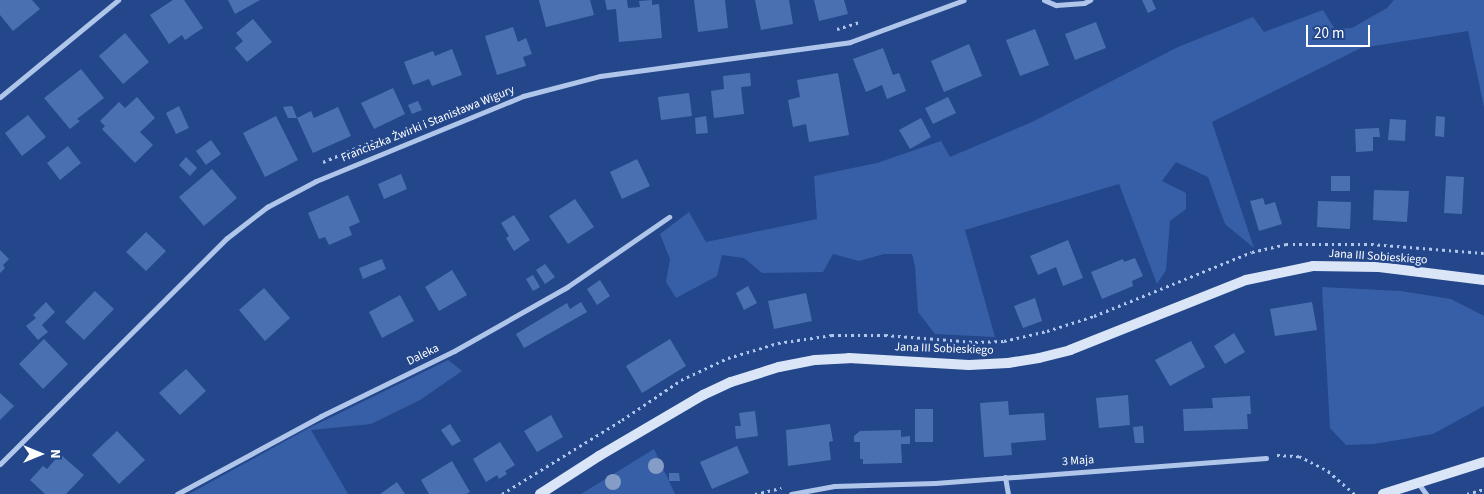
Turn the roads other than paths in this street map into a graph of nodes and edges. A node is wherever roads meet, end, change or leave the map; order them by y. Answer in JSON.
{"nodes":[{"id":1,"x":118,"y":0,"type":"edge"},
{"id":2,"x":964,"y":0,"type":"edge"},
{"id":3,"x":1044,"y":0,"type":"edge"},
{"id":4,"x":1090,"y":0,"type":"edge"},
{"id":5,"x":0,"y":97,"type":"edge"},
{"id":6,"x":669,"y":217,"type":"dead end"},
{"id":7,"x":1484,"y":280,"type":"edge"},
{"id":8,"x":1266,"y":458,"type":"road end"},
{"id":9,"x":1484,"y":462,"type":"edge"},
{"id":10,"x":0,"y":464,"type":"edge"},
{"id":11,"x":1005,"y":477,"type":"junction"},
{"id":12,"x":1417,"y":483,"type":"junction"},
{"id":13,"x":177,"y":494,"type":"edge"},
{"id":14,"x":540,"y":494,"type":"edge"},
{"id":15,"x":791,"y":494,"type":"edge"},
{"id":16,"x":1008,"y":494,"type":"edge"},
{"id":17,"x":1383,"y":494,"type":"edge"},
{"id":18,"x":1426,"y":494,"type":"edge"}],
"edges":[{"from":1,"to":5,"type":"street"},
{"from":2,"to":10,"type":"street","name":"Franciszka Żwirki i Stanisława Wigury"},
{"from":3,"to":4,"type":"street"},
{"from":6,"to":13,"type":"street","name":"Daleka"},
{"from":7,"to":14,"type":"main road","name":"Jana III Sobieskiego"},
{"from":8,"to":11,"type":"street","name":"3 Maja"},
{"from":9,"to":12,"type":"main road"},
{"from":11,"to":15,"type":"street","name":"3 Maja"},
{"from":11,"to":16,"type":"street"},
{"from":12,"to":17,"type":"main road"},
{"from":12,"to":18,"type":"street"}]}
